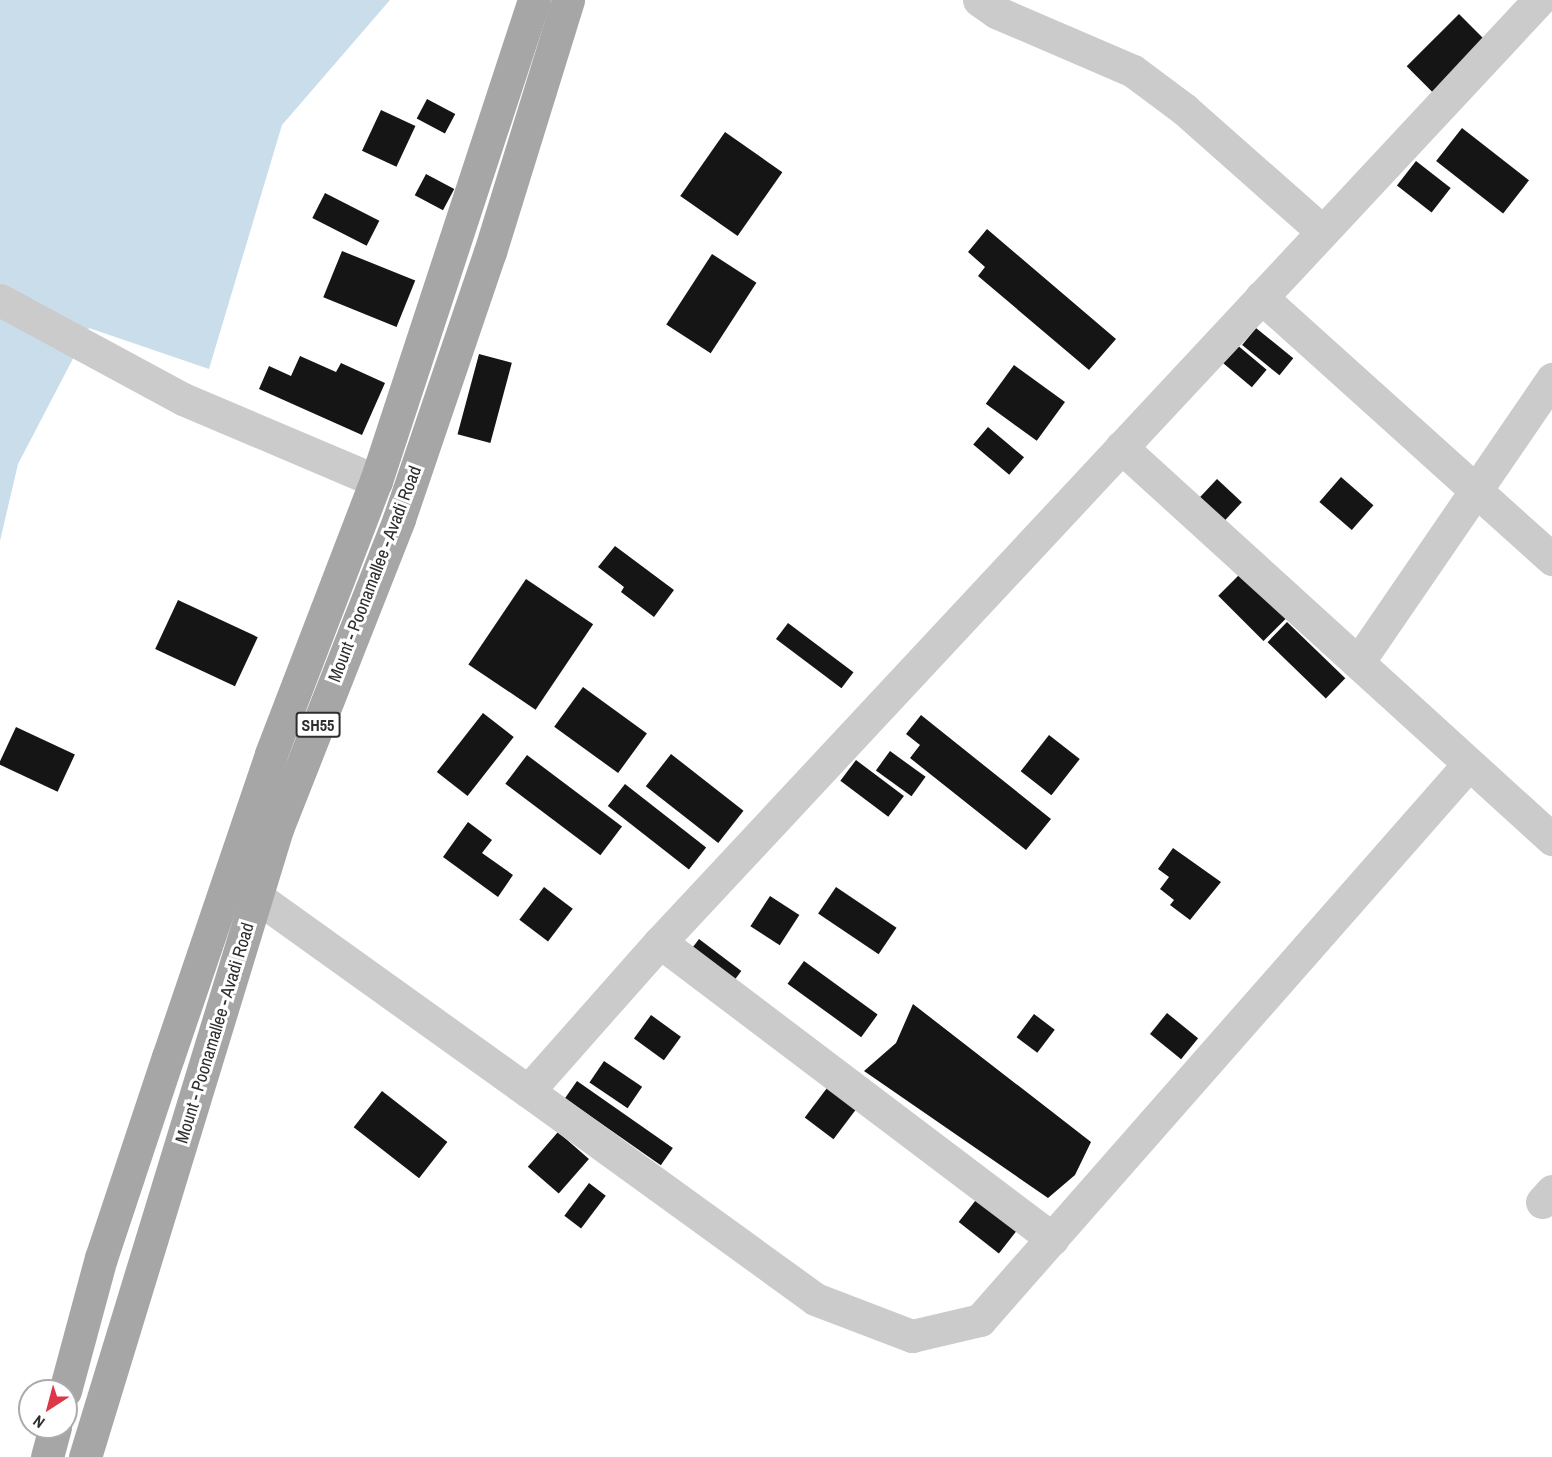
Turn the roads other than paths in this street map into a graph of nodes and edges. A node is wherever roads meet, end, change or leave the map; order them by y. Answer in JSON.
{"nodes":[{"id":1,"x":534,"y":0,"type":"edge"},
{"id":2,"x":568,"y":0,"type":"edge"},
{"id":3,"x":978,"y":0,"type":"edge"},
{"id":4,"x":1539,"y":0,"type":"edge"},
{"id":5,"x":1547,"y":0,"type":"edge"},
{"id":6,"x":1552,"y":10,"type":"edge"},
{"id":7,"x":1322,"y":231,"type":"junction"},
{"id":8,"x":1261,"y":297,"type":"junction"},
{"id":9,"x":0,"y":300,"type":"edge"},
{"id":10,"x":1552,"y":379,"type":"edge"},
{"id":11,"x":1121,"y":447,"type":"junction"},
{"id":12,"x":376,"y":481,"type":"junction"},
{"id":13,"x":1477,"y":491,"type":"junction"},
{"id":14,"x":1552,"y":559,"type":"edge"},
{"id":15,"x":1359,"y":661,"type":"junction"},
{"id":16,"x":1468,"y":765,"type":"junction"},
{"id":17,"x":1552,"y":839,"type":"edge"},
{"id":18,"x":227,"y":884,"type":"junction"},
{"id":19,"x":257,"y":897,"type":"junction"},
{"id":20,"x":660,"y":942,"type":"junction"},
{"id":21,"x":528,"y":1091,"type":"junction"},
{"id":22,"x":1052,"y":1239,"type":"junction"},
{"id":23,"x":68,"y":1379,"type":"edge"},
{"id":24,"x":52,"y":1439,"type":"edge"},
{"id":25,"x":47,"y":1457,"type":"edge"},
{"id":26,"x":85,"y":1457,"type":"edge"}],
"edges":[{"from":1,"to":12,"type":"main road","name":"Mount - Poonamallee - Avadi Road","number":"SH55"},
{"from":2,"to":19,"type":"main road","name":"Mount - Poonamallee - Avadi Road","number":"SH55"},
{"from":3,"to":7,"type":"street"},
{"from":4,"to":7,"type":"street"},
{"from":5,"to":6,"type":"street"},
{"from":7,"to":8,"type":"street"},
{"from":8,"to":11,"type":"street"},
{"from":8,"to":13,"type":"street"},
{"from":9,"to":12,"type":"street"},
{"from":10,"to":13,"type":"street"},
{"from":11,"to":15,"type":"street"},
{"from":11,"to":20,"type":"street"},
{"from":12,"to":18,"type":"main road","name":"Mount - Poonamallee - Avadi Road","number":"SH55"},
{"from":13,"to":14,"type":"street"},
{"from":13,"to":15,"type":"street"},
{"from":15,"to":16,"type":"street"},
{"from":16,"to":17,"type":"street"},
{"from":16,"to":22,"type":"street"},
{"from":18,"to":19,"type":"street"},
{"from":18,"to":23,"type":"main road","name":"Mount - Poonamallee - Avadi Road","number":"SH55"},
{"from":19,"to":21,"type":"street"},
{"from":19,"to":26,"type":"main road","name":"Mount - Poonamallee - Avadi Road","number":"SH55"},
{"from":20,"to":21,"type":"street"},
{"from":20,"to":22,"type":"street"},
{"from":21,"to":22,"type":"street"},
{"from":24,"to":25,"type":"main road"}]}
